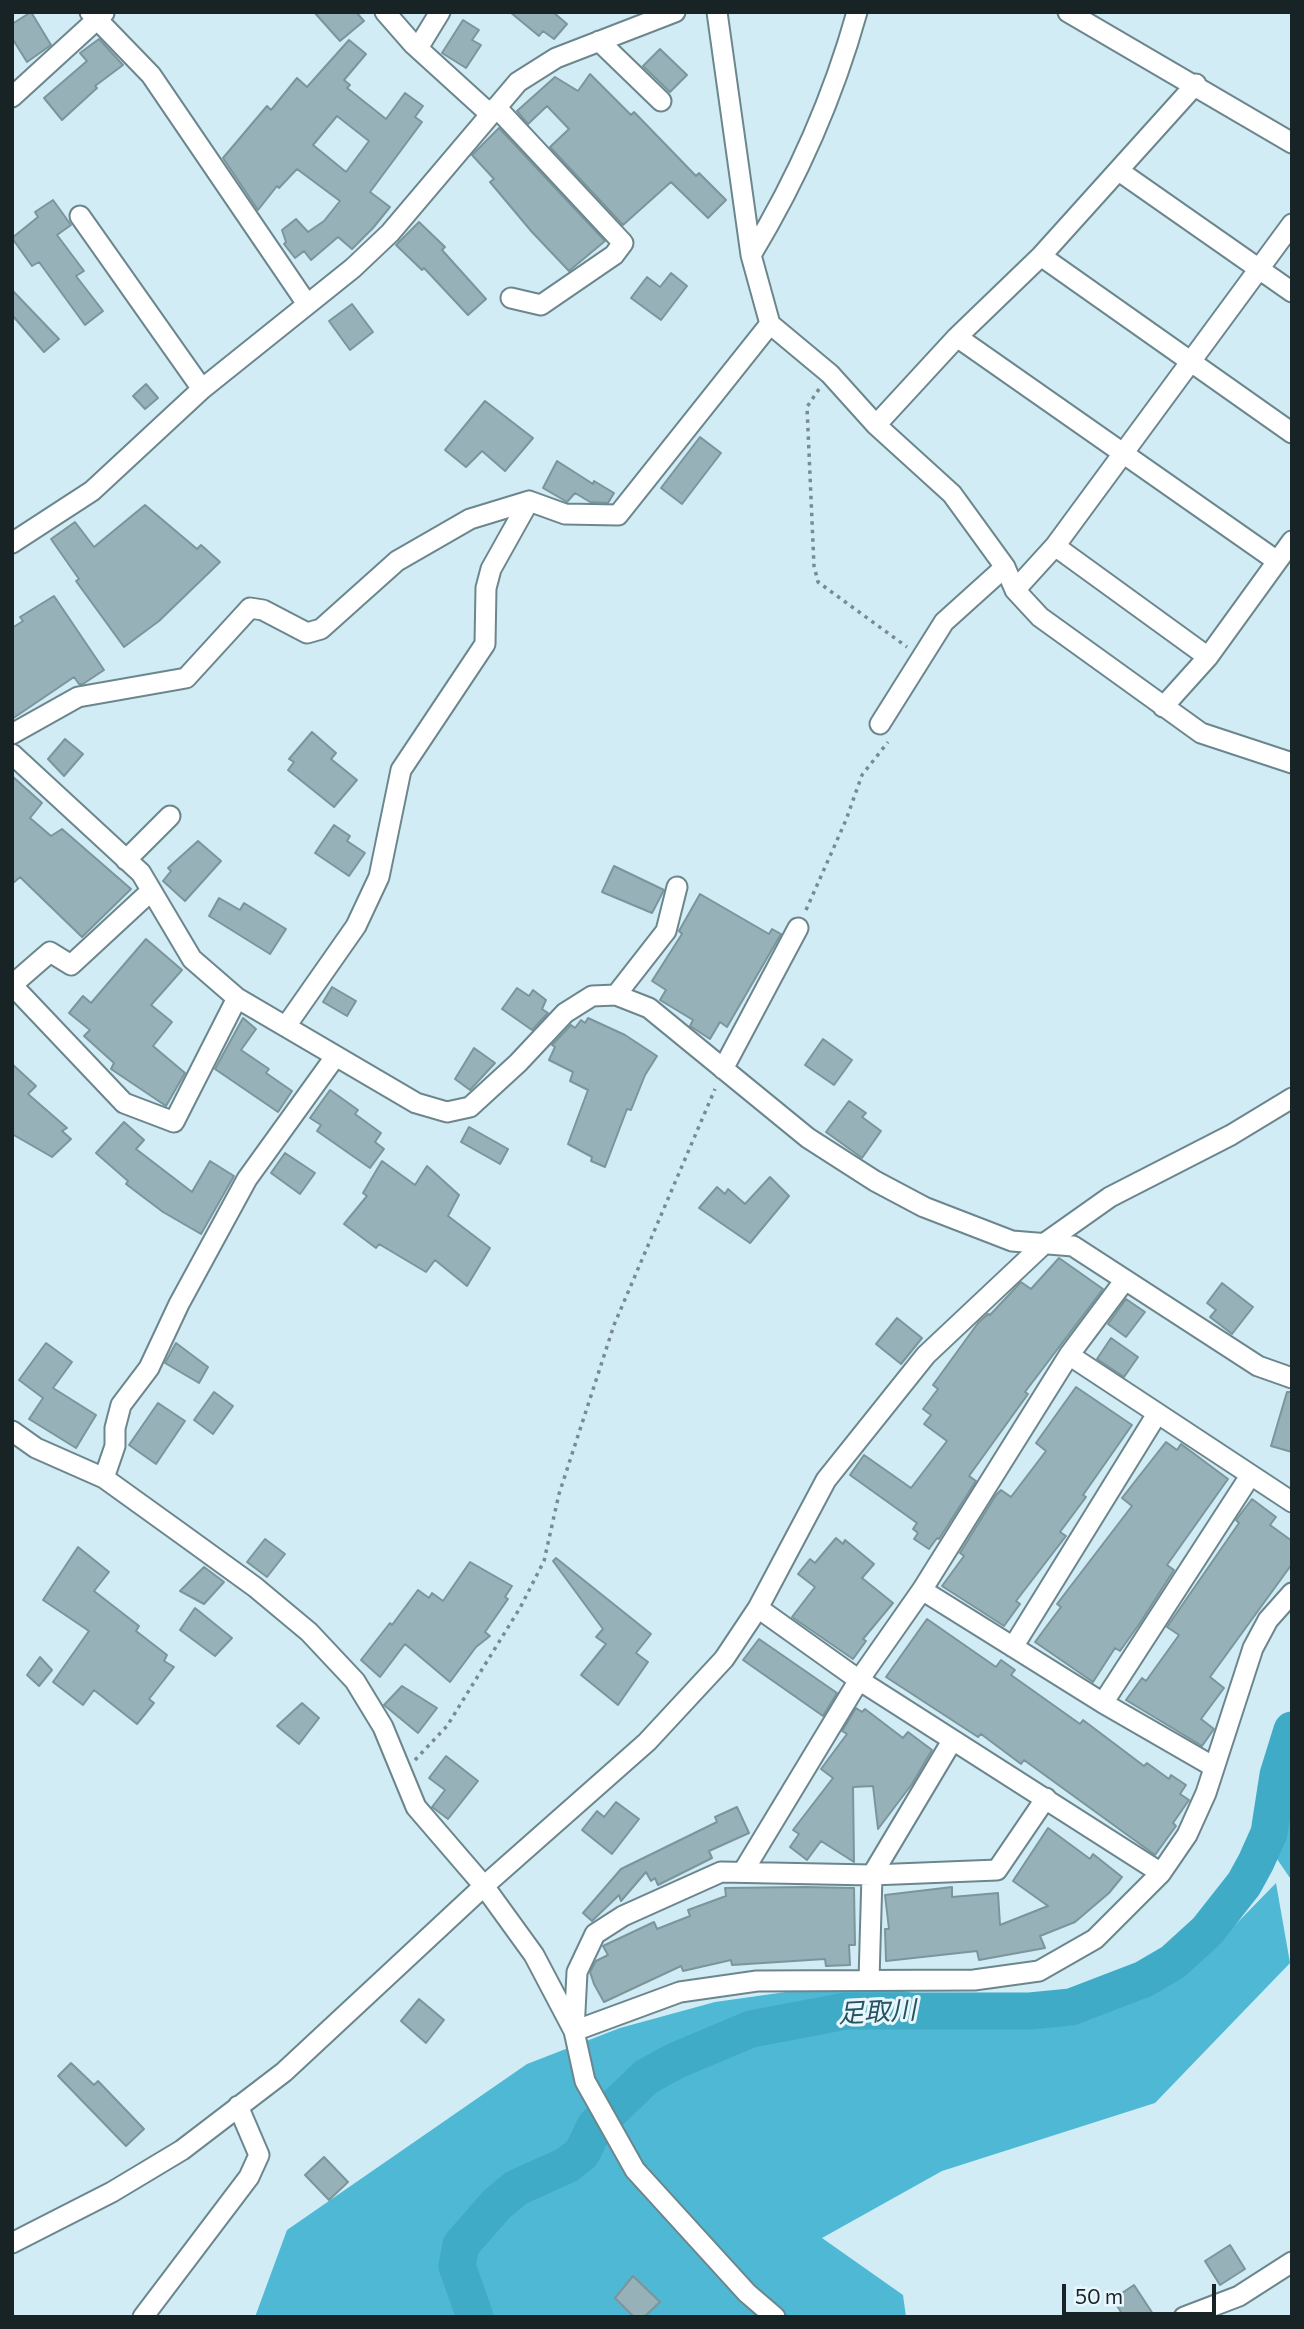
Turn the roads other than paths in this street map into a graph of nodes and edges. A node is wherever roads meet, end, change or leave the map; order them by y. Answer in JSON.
{"nodes":[{"id":1,"x":385,"y":12,"type":"edge"},
{"id":2,"x":440,"y":12,"type":"edge"},
{"id":3,"x":675,"y":12,"type":"edge"},
{"id":4,"x":717,"y":12,"type":"edge"},
{"id":5,"x":857,"y":12,"type":"edge"},
{"id":6,"x":1068,"y":12,"type":"edge"},
{"id":7,"x":97,"y":15,"type":"edge"},
{"id":8,"x":599,"y":41,"type":"junction"},
{"id":9,"x":418,"y":48,"type":"junction"},
{"id":10,"x":1196,"y":85,"type":"junction"},
{"id":11,"x":12,"y":97,"type":"edge"},
{"id":12,"x":661,"y":101,"type":"dead end"},
{"id":13,"x":493,"y":110,"type":"junction"},
{"id":14,"x":1292,"y":143,"type":"edge"},
{"id":15,"x":1119,"y":171,"type":"junction"},
{"id":16,"x":80,"y":216,"type":"dead end"},
{"id":17,"x":1292,"y":224,"type":"edge"},
{"id":18,"x":751,"y":254,"type":"junction"},
{"id":19,"x":1041,"y":256,"type":"junction"},
{"id":20,"x":1258,"y":269,"type":"junction"},
{"id":21,"x":1292,"y":292,"type":"edge"},
{"id":22,"x":511,"y":298,"type":"dead end"},
{"id":23,"x":307,"y":304,"type":"junction"},
{"id":24,"x":770,"y":324,"type":"junction"},
{"id":25,"x":957,"y":337,"type":"junction"},
{"id":26,"x":1190,"y":362,"type":"junction"},
{"id":27,"x":202,"y":388,"type":"junction"},
{"id":28,"x":876,"y":425,"type":"junction"},
{"id":29,"x":1292,"y":433,"type":"edge"},
{"id":30,"x":1124,"y":452,"type":"junction"},
{"id":31,"x":529,"y":501,"type":"junction"},
{"id":32,"x":14,"y":539,"type":"edge"},
{"id":33,"x":1292,"y":541,"type":"edge"},
{"id":34,"x":1055,"y":546,"type":"junction"},
{"id":35,"x":1277,"y":561,"type":"junction"},
{"id":36,"x":1005,"y":567,"type":"junction"},
{"id":37,"x":1015,"y":590,"type":"junction"},
{"id":38,"x":1208,"y":657,"type":"junction"},
{"id":39,"x":1163,"y":707,"type":"junction"},
{"id":40,"x":880,"y":724,"type":"road end"},
{"id":41,"x":12,"y":734,"type":"edge"},
{"id":42,"x":12,"y":754,"type":"edge"},
{"id":43,"x":1292,"y":762,"type":"edge"},
{"id":44,"x":170,"y":816,"type":"dead end"},
{"id":45,"x":126,"y":860,"type":"junction"},
{"id":46,"x":677,"y":887,"type":"dead end"},
{"id":47,"x":151,"y":891,"type":"junction"},
{"id":48,"x":798,"y":928,"type":"road end"},
{"id":49,"x":12,"y":985,"type":"edge"},
{"id":50,"x":616,"y":995,"type":"junction"},
{"id":51,"x":237,"y":998,"type":"junction"},
{"id":52,"x":286,"y":1026,"type":"junction"},
{"id":53,"x":335,"y":1057,"type":"junction"},
{"id":54,"x":723,"y":1069,"type":"junction"},
{"id":55,"x":1292,"y":1098,"type":"edge"},
{"id":56,"x":1045,"y":1243,"type":"junction"},
{"id":57,"x":1125,"y":1280,"type":"junction"},
{"id":58,"x":1069,"y":1355,"type":"junction"},
{"id":59,"x":1292,"y":1378,"type":"edge"},
{"id":60,"x":1157,"y":1414,"type":"junction"},
{"id":61,"x":12,"y":1431,"type":"edge"},
{"id":62,"x":1250,"y":1476,"type":"junction"},
{"id":63,"x":104,"y":1478,"type":"junction"},
{"id":64,"x":1292,"y":1502,"type":"edge"},
{"id":65,"x":922,"y":1590,"type":"junction"},
{"id":66,"x":1292,"y":1593,"type":"edge"},
{"id":67,"x":758,"y":1608,"type":"junction"},
{"id":68,"x":1013,"y":1647,"type":"junction"},
{"id":69,"x":859,"y":1680,"type":"junction"},
{"id":70,"x":1103,"y":1703,"type":"junction"},
{"id":71,"x":953,"y":1741,"type":"junction"},
{"id":72,"x":1214,"y":1767,"type":"junction"},
{"id":73,"x":1046,"y":1798,"type":"junction"},
{"id":74,"x":744,"y":1870,"type":"junction"},
{"id":75,"x":1161,"y":1872,"type":"junction"},
{"id":76,"x":872,"y":1875,"type":"junction"},
{"id":77,"x":484,"y":1885,"type":"junction"},
{"id":78,"x":869,"y":1980,"type":"junction"},
{"id":79,"x":574,"y":2031,"type":"junction"},
{"id":80,"x":238,"y":2106,"type":"junction"},
{"id":81,"x":12,"y":2243,"type":"edge"},
{"id":82,"x":1292,"y":2262,"type":"edge"},
{"id":83,"x":143,"y":2317,"type":"edge"},
{"id":84,"x":775,"y":2317,"type":"edge"},
{"id":85,"x":1184,"y":2317,"type":"edge"}],
"edges":[{"from":1,"to":9,"type":"street"},
{"from":2,"to":9,"type":"street"},
{"from":3,"to":8,"type":"street"},
{"from":4,"to":18,"type":"street"},
{"from":5,"to":18,"type":"street"},
{"from":6,"to":10,"type":"street"},
{"from":7,"to":11,"type":"street"},
{"from":7,"to":23,"type":"street"},
{"from":8,"to":12,"type":"street"},
{"from":8,"to":13,"type":"street"},
{"from":9,"to":13,"type":"street"},
{"from":10,"to":14,"type":"street"},
{"from":10,"to":15,"type":"street"},
{"from":13,"to":22,"type":"street"},
{"from":13,"to":23,"type":"street"},
{"from":15,"to":19,"type":"street"},
{"from":15,"to":20,"type":"street"},
{"from":16,"to":27,"type":"street"},
{"from":17,"to":20,"type":"street"},
{"from":18,"to":24,"type":"street"},
{"from":19,"to":25,"type":"street"},
{"from":19,"to":26,"type":"street"},
{"from":20,"to":21,"type":"street"},
{"from":20,"to":26,"type":"street"},
{"from":23,"to":27,"type":"street"},
{"from":24,"to":28,"type":"street"},
{"from":24,"to":31,"type":"street"},
{"from":25,"to":28,"type":"street"},
{"from":25,"to":30,"type":"street"},
{"from":26,"to":29,"type":"street"},
{"from":26,"to":30,"type":"street"},
{"from":27,"to":32,"type":"street"},
{"from":28,"to":36,"type":"street"},
{"from":30,"to":34,"type":"street"},
{"from":30,"to":35,"type":"street"},
{"from":31,"to":41,"type":"street"},
{"from":31,"to":52,"type":"street"},
{"from":33,"to":35,"type":"street"},
{"from":34,"to":37,"type":"street"},
{"from":34,"to":38,"type":"street"},
{"from":35,"to":38,"type":"street"},
{"from":36,"to":37,"type":"street"},
{"from":36,"to":40,"type":"street"},
{"from":37,"to":39,"type":"street"},
{"from":38,"to":39,"type":"street"},
{"from":39,"to":43,"type":"street"},
{"from":42,"to":45,"type":"street"},
{"from":44,"to":45,"type":"street"},
{"from":45,"to":47,"type":"street"},
{"from":46,"to":50,"type":"street"},
{"from":47,"to":49,"type":"street"},
{"from":47,"to":51,"type":"street"},
{"from":48,"to":54,"type":"street"},
{"from":49,"to":51,"type":"street"},
{"from":50,"to":53,"type":"street"},
{"from":50,"to":54,"type":"street"},
{"from":51,"to":52,"type":"street"},
{"from":52,"to":53,"type":"street"},
{"from":53,"to":63,"type":"street"},
{"from":54,"to":56,"type":"street"},
{"from":55,"to":56,"type":"street"},
{"from":56,"to":57,"type":"street"},
{"from":56,"to":67,"type":"street"},
{"from":57,"to":58,"type":"street"},
{"from":57,"to":59,"type":"street"},
{"from":58,"to":60,"type":"street"},
{"from":58,"to":65,"type":"street"},
{"from":60,"to":62,"type":"street"},
{"from":60,"to":68,"type":"street"},
{"from":61,"to":63,"type":"street"},
{"from":62,"to":64,"type":"street"},
{"from":62,"to":70,"type":"street"},
{"from":63,"to":77,"type":"street"},
{"from":65,"to":68,"type":"street"},
{"from":65,"to":69,"type":"street"},
{"from":66,"to":72,"type":"street"},
{"from":67,"to":69,"type":"street"},
{"from":67,"to":77,"type":"street"},
{"from":68,"to":70,"type":"street"},
{"from":69,"to":71,"type":"street"},
{"from":69,"to":74,"type":"street"},
{"from":70,"to":72,"type":"street"},
{"from":71,"to":73,"type":"street"},
{"from":71,"to":76,"type":"street"},
{"from":72,"to":75,"type":"street"},
{"from":73,"to":75,"type":"street"},
{"from":73,"to":76,"type":"street"},
{"from":74,"to":76,"type":"street"},
{"from":74,"to":79,"type":"street"},
{"from":75,"to":78,"type":"street"},
{"from":76,"to":78,"type":"street"},
{"from":77,"to":79,"type":"street"},
{"from":77,"to":80,"type":"street"},
{"from":78,"to":79,"type":"street"},
{"from":79,"to":84,"type":"street"},
{"from":80,"to":81,"type":"street"},
{"from":80,"to":83,"type":"street"},
{"from":82,"to":85,"type":"street"}]}
